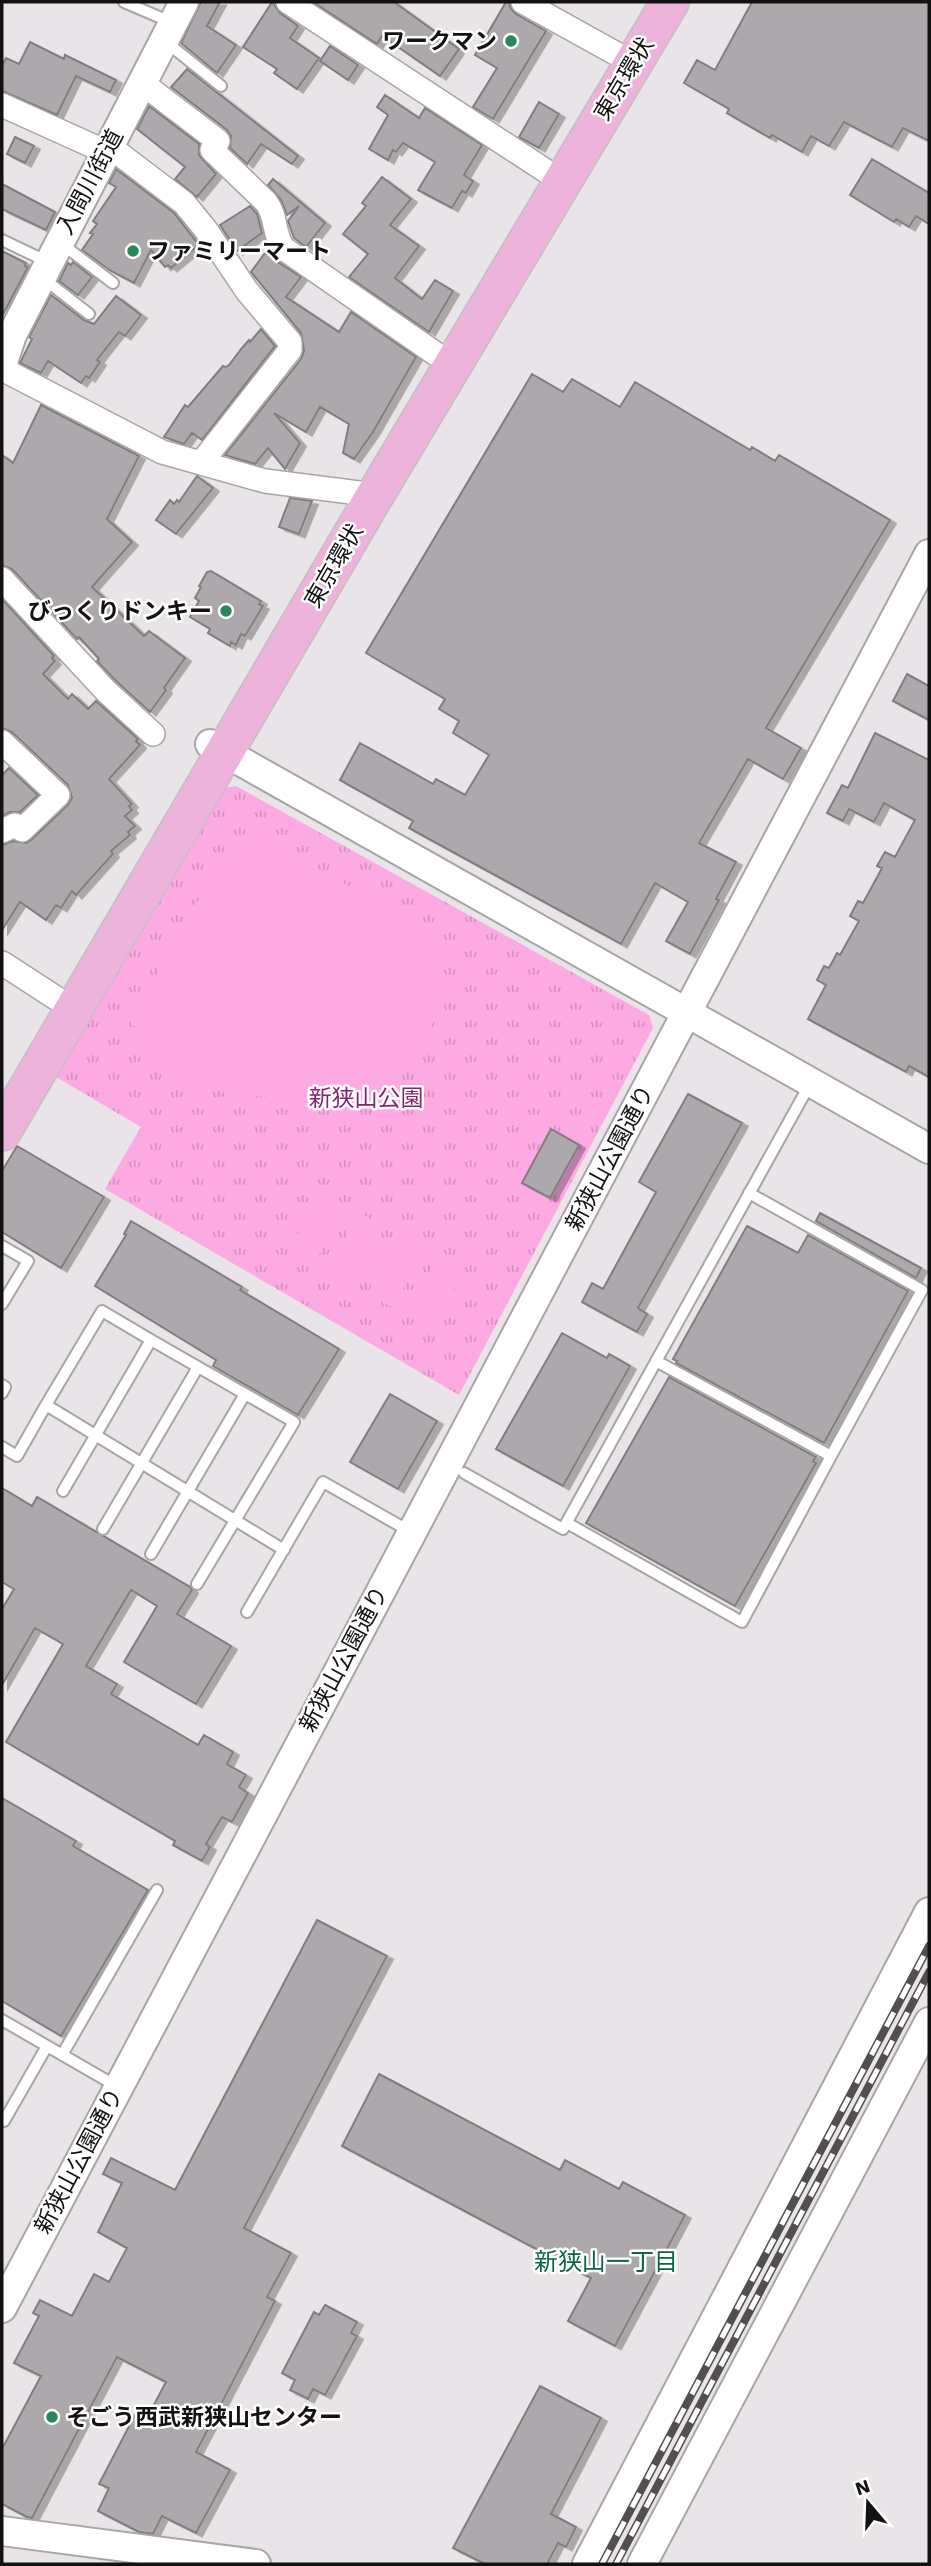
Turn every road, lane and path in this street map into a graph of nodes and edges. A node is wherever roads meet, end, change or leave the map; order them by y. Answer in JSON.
{"nodes":[{"id":1,"x":124,"y":2,"type":"edge"},
{"id":2,"x":288,"y":2,"type":"edge"},
{"id":3,"x":523,"y":2,"type":"edge"},
{"id":4,"x":645,"y":2,"type":"edge"},
{"id":5,"x":670,"y":2,"type":"edge"},
{"id":6,"x":173,"y":22,"type":"edge"},
{"id":7,"x":615,"y":53,"type":"junction"},
{"id":8,"x":142,"y":83,"type":"junction"},
{"id":9,"x":221,"y":86,"type":"dead end"},
{"id":10,"x":2,"y":104,"type":"edge"},
{"id":11,"x":108,"y":149,"type":"junction"},
{"id":12,"x":546,"y":171,"type":"junction"},
{"id":13,"x":2,"y":240,"type":"edge"},
{"id":14,"x":49,"y":260,"type":"junction"},
{"id":15,"x":113,"y":282,"type":"dead end"},
{"id":16,"x":89,"y":314,"type":"dead end"},
{"id":17,"x":7,"y":332,"type":"edge"},
{"id":18,"x":436,"y":354,"type":"junction"},
{"id":19,"x":2,"y":367,"type":"edge"},
{"id":20,"x":201,"y":463,"type":"junction"},
{"id":21,"x":359,"y":493,"type":"junction"},
{"id":22,"x":929,"y":554,"type":"edge"},
{"id":23,"x":2,"y":579,"type":"edge"},
{"id":24,"x":153,"y":734,"type":"dead end"},
{"id":25,"x":218,"y":749,"type":"junction"},
{"id":26,"x":5,"y":752,"type":"edge"},
{"id":27,"x":2,"y":831,"type":"edge"},
{"id":28,"x":2,"y":963,"type":"edge"},
{"id":29,"x":56,"y":998,"type":"junction"},
{"id":30,"x":688,"y":1012,"type":"junction"},
{"id":31,"x":811,"y":1082,"type":"junction"},
{"id":32,"x":2,"y":1091,"type":"edge"},
{"id":33,"x":2,"y":1132,"type":"edge"},
{"id":34,"x":929,"y":1149,"type":"edge"},
{"id":35,"x":750,"y":1193,"type":"junction"},
{"id":36,"x":2,"y":1246,"type":"edge"},
{"id":37,"x":2,"y":1304,"type":"edge"},
{"id":38,"x":151,"y":1340,"type":"junction"},
{"id":39,"x":656,"y":1361,"type":"junction"},
{"id":40,"x":198,"y":1367,"type":"junction"},
{"id":41,"x":2,"y":1385,"type":"edge"},
{"id":42,"x":2,"y":1393,"type":"edge"},
{"id":43,"x":245,"y":1394,"type":"junction"},
{"id":44,"x":46,"y":1405,"type":"junction"},
{"id":45,"x":96,"y":1435,"type":"junction"},
{"id":46,"x":2,"y":1447,"type":"edge"},
{"id":47,"x":831,"y":1457,"type":"junction"},
{"id":48,"x":142,"y":1463,"type":"junction"},
{"id":49,"x":464,"y":1473,"type":"dead end"},
{"id":50,"x":63,"y":1491,"type":"dead end"},
{"id":51,"x":188,"y":1491,"type":"junction"},
{"id":52,"x":235,"y":1520,"type":"junction"},
{"id":53,"x":567,"y":1523,"type":"junction"},
{"id":54,"x":103,"y":1528,"type":"dead end"},
{"id":55,"x":411,"y":1532,"type":"junction"},
{"id":56,"x":284,"y":1550,"type":"junction"},
{"id":57,"x":151,"y":1554,"type":"dead end"},
{"id":58,"x":197,"y":1584,"type":"dead end"},
{"id":59,"x":247,"y":1612,"type":"dead end"},
{"id":60,"x":157,"y":1890,"type":"dead end"},
{"id":61,"x":929,"y":1912,"type":"edge"},
{"id":62,"x":2,"y":2020,"type":"edge"},
{"id":63,"x":929,"y":2022,"type":"edge"},
{"id":64,"x":47,"y":2046,"type":"junction"},
{"id":65,"x":62,"y":2055,"type":"junction"},
{"id":66,"x":118,"y":2087,"type":"junction"},
{"id":67,"x":4,"y":2121,"type":"dead end"},
{"id":68,"x":2,"y":2308,"type":"edge"},
{"id":69,"x":2,"y":2531,"type":"edge"},
{"id":70,"x":256,"y":2564,"type":"edge"},
{"id":71,"x":587,"y":2564,"type":"edge"},
{"id":72,"x":642,"y":2564,"type":"edge"}],
"edges":[{"from":1,"to":6,"type":"lane"},
{"from":2,"to":12,"type":"street"},
{"from":3,"to":7,"type":"street"},
{"from":4,"to":7,"type":"highway","name":"東京環状"},
{"from":5,"to":25,"type":"highway","name":"東京環状"},
{"from":6,"to":8,"type":"street","name":"入間川街道"},
{"from":6,"to":9,"type":"lane"},
{"from":7,"to":12,"type":"highway","name":"東京環状"},
{"from":8,"to":11,"type":"street","name":"入間川街道"},
{"from":8,"to":18,"type":"street"},
{"from":10,"to":11,"type":"street"},
{"from":11,"to":14,"type":"street","name":"入間川街道"},
{"from":11,"to":20,"type":"street"},
{"from":12,"to":18,"type":"highway","name":"東京環状"},
{"from":13,"to":14,"type":"lane"},
{"from":14,"to":15,"type":"lane"},
{"from":14,"to":16,"type":"lane"},
{"from":14,"to":17,"type":"street","name":"入間川街道"},
{"from":17,"to":19,"type":"street","name":"入間川街道"},
{"from":18,"to":21,"type":"highway","name":"東京環状"},
{"from":19,"to":20,"type":"street"},
{"from":20,"to":21,"type":"street"},
{"from":21,"to":25,"type":"highway","name":"東京環状"},
{"from":22,"to":30,"type":"street","name":"新狭山公園通り"},
{"from":23,"to":24,"type":"street"},
{"from":25,"to":29,"type":"highway","name":"東京環状"},
{"from":25,"to":30,"type":"street"},
{"from":25,"to":33,"type":"highway","name":"東京環状"},
{"from":26,"to":27,"type":"street"},
{"from":28,"to":29,"type":"street"},
{"from":29,"to":32,"type":"highway","name":"東京環状"},
{"from":30,"to":31,"type":"street"},
{"from":30,"to":55,"type":"street","name":"新狭山公園通り"},
{"from":31,"to":34,"type":"street"},
{"from":31,"to":35,"type":"lane"},
{"from":35,"to":39,"type":"lane"},
{"from":35,"to":47,"type":"lane"},
{"from":36,"to":37,"type":"lane"},
{"from":38,"to":40,"type":"lane"},
{"from":38,"to":44,"type":"lane"},
{"from":38,"to":45,"type":"lane"},
{"from":39,"to":47,"type":"lane"},
{"from":39,"to":53,"type":"lane"},
{"from":40,"to":43,"type":"lane"},
{"from":40,"to":48,"type":"lane"},
{"from":41,"to":42,"type":"lane"},
{"from":43,"to":51,"type":"lane"},
{"from":43,"to":52,"type":"lane"},
{"from":44,"to":45,"type":"lane"},
{"from":44,"to":46,"type":"lane"},
{"from":45,"to":48,"type":"lane"},
{"from":45,"to":50,"type":"lane"},
{"from":47,"to":53,"type":"lane"},
{"from":48,"to":51,"type":"lane"},
{"from":48,"to":54,"type":"lane"},
{"from":49,"to":53,"type":"lane"},
{"from":51,"to":52,"type":"lane"},
{"from":51,"to":57,"type":"lane"},
{"from":52,"to":56,"type":"lane"},
{"from":52,"to":58,"type":"lane"},
{"from":55,"to":56,"type":"lane"},
{"from":55,"to":66,"type":"street","name":"新狭山公園通り"},
{"from":56,"to":59,"type":"lane"},
{"from":60,"to":65,"type":"lane"},
{"from":61,"to":71,"type":"street"},
{"from":62,"to":64,"type":"lane"},
{"from":63,"to":72,"type":"street"},
{"from":64,"to":65,"type":"lane"},
{"from":64,"to":67,"type":"lane"},
{"from":65,"to":66,"type":"lane"},
{"from":66,"to":68,"type":"street","name":"新狭山公園通り"},
{"from":69,"to":70,"type":"street"}]}
